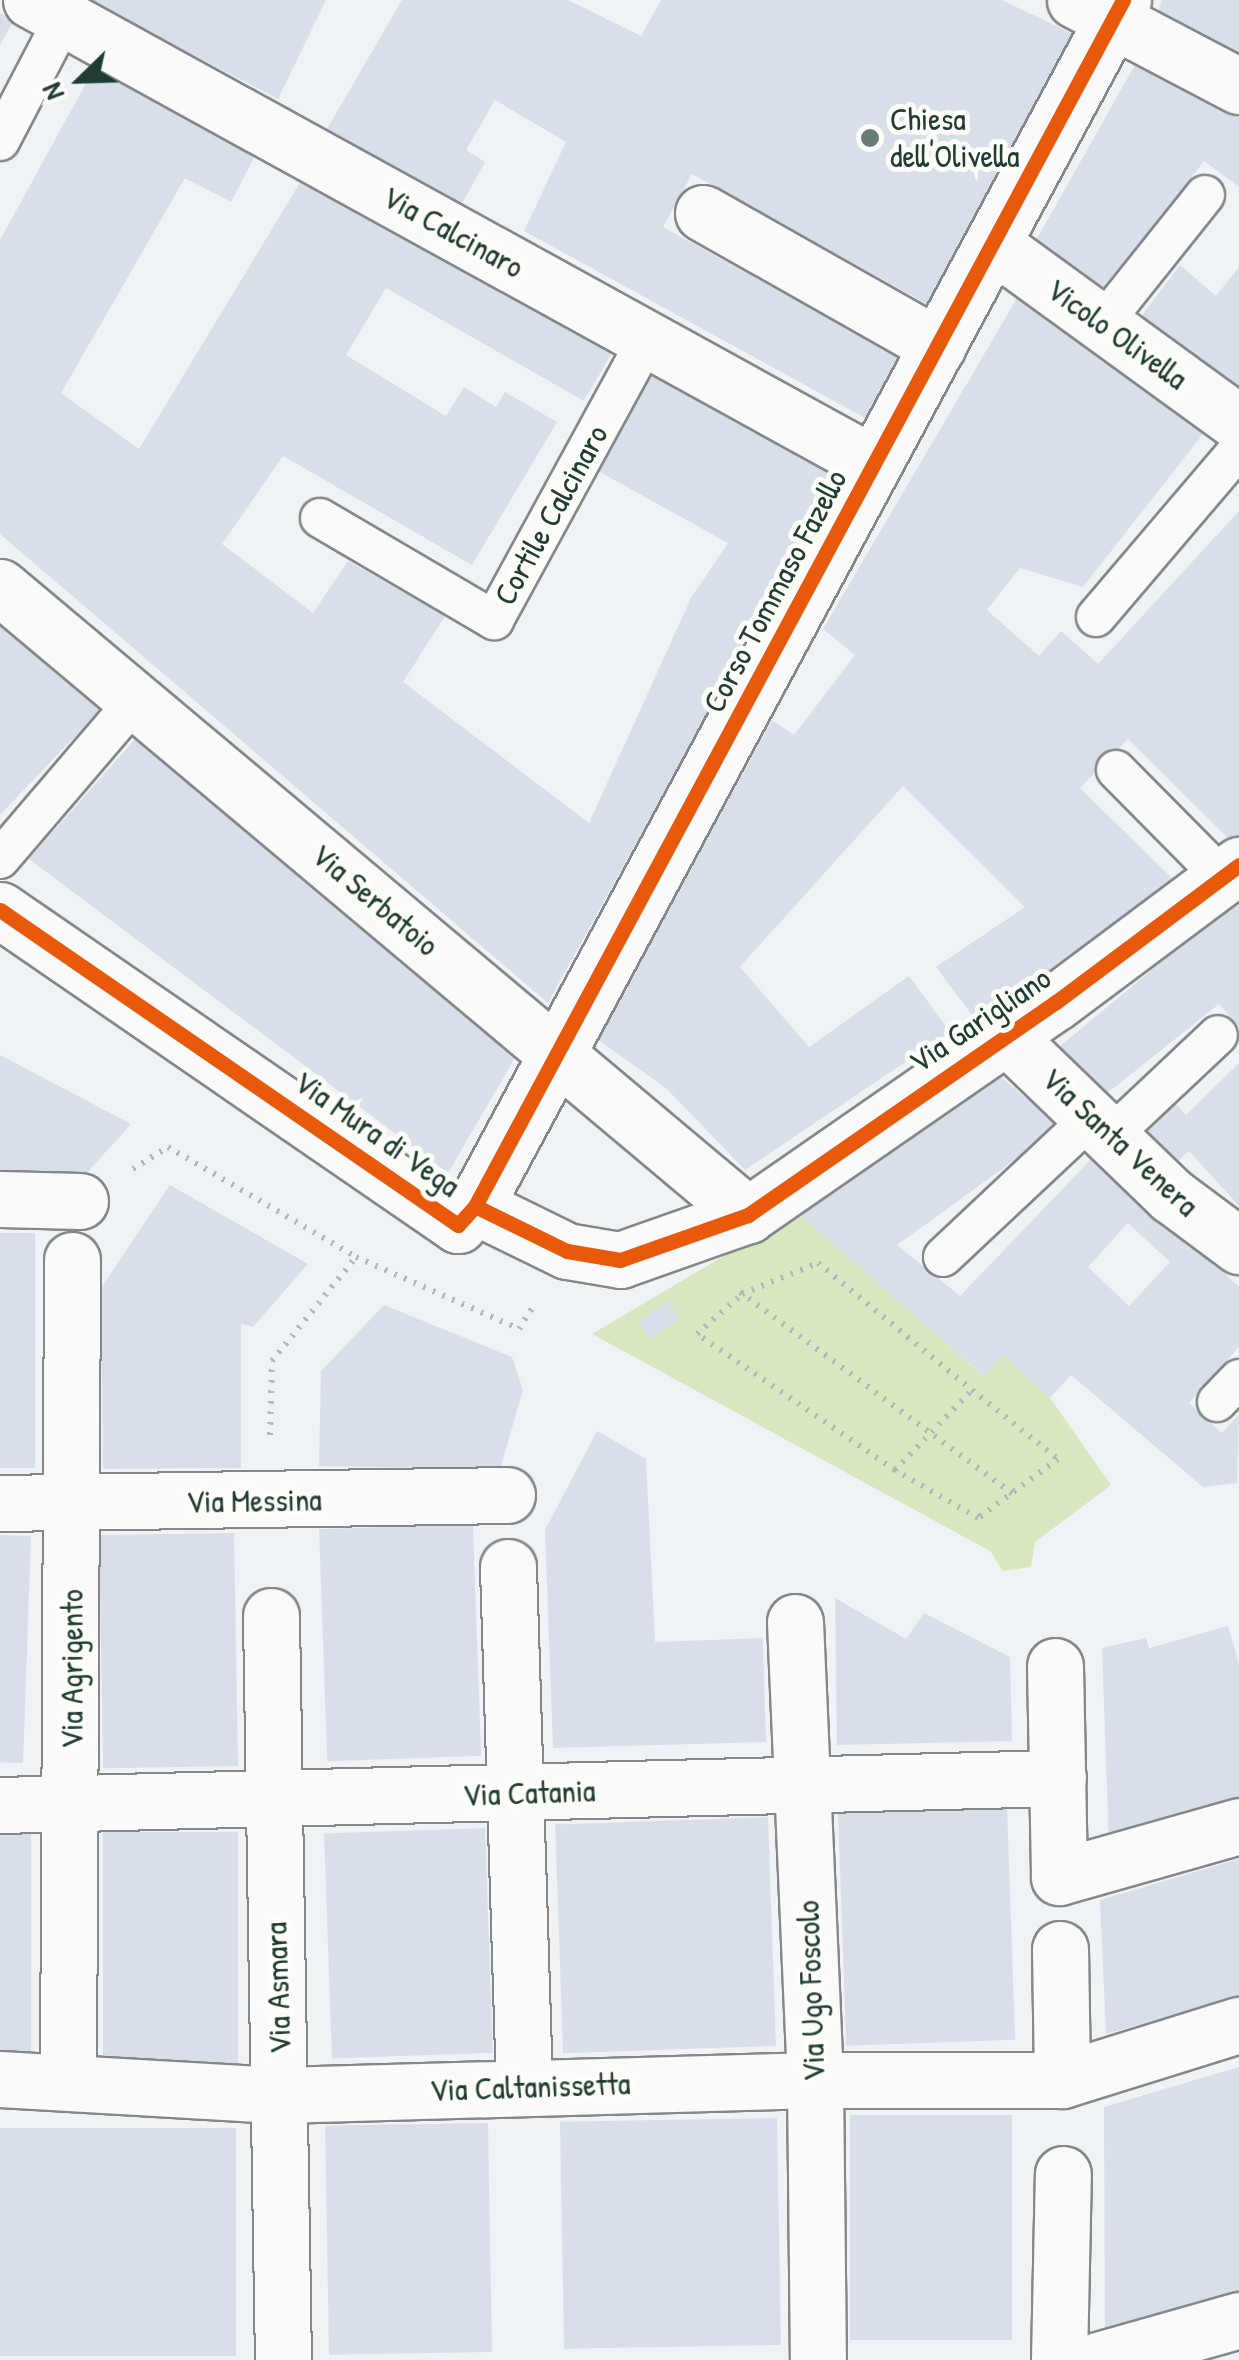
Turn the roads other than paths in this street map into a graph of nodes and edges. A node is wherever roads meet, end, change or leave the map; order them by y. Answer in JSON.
{"nodes":[{"id":1,"x":1104,"y":7,"type":"edge"},
{"id":2,"x":48,"y":9,"type":"edge"},
{"id":3,"x":1239,"y":86,"type":"edge"},
{"id":4,"x":0,"y":141,"type":"edge"},
{"id":5,"x":1205,"y":195,"type":"dead end"},
{"id":6,"x":703,"y":212,"type":"dead end"},
{"id":7,"x":994,"y":244,"type":"junction"},
{"id":8,"x":1102,"y":324,"type":"junction"},
{"id":9,"x":648,"y":338,"type":"junction"},
{"id":10,"x":938,"y":346,"type":"junction"},
{"id":11,"x":1239,"y":423,"type":"edge"},
{"id":12,"x":1239,"y":449,"type":"edge"},
{"id":13,"x":874,"y":464,"type":"junction"},
{"id":14,"x":320,"y":518,"type":"dead end"},
{"id":15,"x":0,"y":588,"type":"edge"},
{"id":16,"x":1096,"y":617,"type":"dead end"},
{"id":17,"x":136,"y":700,"type":"junction"},
{"id":18,"x":1116,"y":770,"type":"dead end"},
{"id":19,"x":0,"y":859,"type":"edge"},
{"id":20,"x":1232,"y":872,"type":"edge"},
{"id":21,"x":0,"y":910,"type":"edge"},
{"id":22,"x":1004,"y":1034,"type":"junction"},
{"id":23,"x":1218,"y":1035,"type":"dead end"},
{"id":24,"x":560,"y":1054,"type":"junction"},
{"id":25,"x":1104,"y":1124,"type":"junction"},
{"id":26,"x":0,"y":1199,"type":"edge"},
{"id":27,"x":80,"y":1201,"type":"dead end"},
{"id":28,"x":475,"y":1206,"type":"junction"},
{"id":29,"x":748,"y":1215,"type":"junction"},
{"id":30,"x":1239,"y":1246,"type":"edge"},
{"id":31,"x":944,"y":1257,"type":"dead end"},
{"id":32,"x":72,"y":1260,"type":"dead end"},
{"id":33,"x":507,"y":1494,"type":"dead end"},
{"id":34,"x":0,"y":1502,"type":"edge"},
{"id":35,"x":70,"y":1505,"type":"junction"},
{"id":36,"x":508,"y":1567,"type":"dead end"},
{"id":37,"x":271,"y":1616,"type":"dead end"},
{"id":38,"x":795,"y":1622,"type":"dead end"},
{"id":39,"x":1056,"y":1666,"type":"dead end"},
{"id":40,"x":1058,"y":1778,"type":"junction"},
{"id":41,"x":804,"y":1785,"type":"junction"},
{"id":42,"x":514,"y":1794,"type":"junction"},
{"id":43,"x":273,"y":1800,"type":"junction"},
{"id":44,"x":0,"y":1804,"type":"edge"},
{"id":45,"x":72,"y":1806,"type":"junction"},
{"id":46,"x":1239,"y":1826,"type":"edge"},
{"id":47,"x":1060,"y":1949,"type":"dead end"},
{"id":48,"x":1239,"y":2024,"type":"edge"},
{"id":49,"x":0,"y":2079,"type":"edge"},
{"id":50,"x":68,"y":2079,"type":"junction"},
{"id":51,"x":814,"y":2080,"type":"junction"},
{"id":52,"x":1062,"y":2080,"type":"junction"},
{"id":53,"x":524,"y":2086,"type":"junction"},
{"id":54,"x":281,"y":2095,"type":"junction"},
{"id":55,"x":1063,"y":2174,"type":"dead end"},
{"id":56,"x":1239,"y":2320,"type":"edge"},
{"id":57,"x":283,"y":2360,"type":"edge"},
{"id":58,"x":818,"y":2360,"type":"edge"},
{"id":59,"x":1059,"y":2360,"type":"edge"},
{"id":60,"x":1098,"y":2360,"type":"edge"}],
"edges":[{"from":1,"to":3,"type":"street"},
{"from":1,"to":7,"type":"street","name":"Corso Tommaso Fazello"},
{"from":2,"to":4,"type":"lane"},
{"from":2,"to":9,"type":"street","name":"Via Calcinaro"},
{"from":5,"to":8,"type":"lane"},
{"from":6,"to":10,"type":"street"},
{"from":7,"to":8,"type":"street","name":"Vicolo Olivella"},
{"from":7,"to":10,"type":"street","name":"Corso Tommaso Fazello"},
{"from":8,"to":11,"type":"street","name":"Vicolo Olivella"},
{"from":9,"to":13,"type":"street","name":"Via Calcinaro"},
{"from":9,"to":14,"type":"lane","name":"Cortile Calcinaro"},
{"from":10,"to":13,"type":"street","name":"Corso Tommaso Fazello"},
{"from":12,"to":16,"type":"lane"},
{"from":13,"to":24,"type":"street","name":"Corso Tommaso Fazello"},
{"from":15,"to":17,"type":"street","name":"Via Serbatoio"},
{"from":17,"to":19,"type":"lane"},
{"from":17,"to":24,"type":"street","name":"Via Serbatoio"},
{"from":18,"to":20,"type":"lane"},
{"from":20,"to":22,"type":"street","name":"Via Garigliano"},
{"from":21,"to":28,"type":"street","name":"Via Mura di Vega"},
{"from":22,"to":25,"type":"street","name":"Via Santa Venera"},
{"from":22,"to":29,"type":"street","name":"Via Garigliano"},
{"from":23,"to":25,"type":"lane"},
{"from":24,"to":28,"type":"street","name":"Corso Tommaso Fazello"},
{"from":24,"to":29,"type":"street","name":"Via Serbatoio"},
{"from":25,"to":30,"type":"street","name":"Via Santa Venera"},
{"from":25,"to":31,"type":"lane"},
{"from":26,"to":27,"type":"street"},
{"from":28,"to":29,"type":"street","name":"Via Mura di Vega"},
{"from":32,"to":35,"type":"street","name":"Via Agrigento"},
{"from":33,"to":35,"type":"street","name":"Via Messina"},
{"from":34,"to":35,"type":"street","name":"Via Messina"},
{"from":35,"to":45,"type":"street","name":"Via Agrigento"},
{"from":36,"to":42,"type":"street"},
{"from":37,"to":43,"type":"street","name":"Via Asmara"},
{"from":38,"to":41,"type":"street","name":"Via Ugo Foscolo"},
{"from":39,"to":40,"type":"street"},
{"from":40,"to":41,"type":"street","name":"Via Catania"},
{"from":40,"to":46,"type":"street"},
{"from":41,"to":42,"type":"street","name":"Via Catania"},
{"from":41,"to":51,"type":"street","name":"Via Ugo Foscolo"},
{"from":42,"to":43,"type":"street","name":"Via Catania"},
{"from":42,"to":53,"type":"street"},
{"from":43,"to":45,"type":"street","name":"Via Catania"},
{"from":43,"to":54,"type":"street","name":"Via Asmara"},
{"from":44,"to":45,"type":"street","name":"Via Catania"},
{"from":45,"to":50,"type":"street","name":"Via Agrigento"},
{"from":47,"to":52,"type":"street"},
{"from":48,"to":52,"type":"street","name":"Via Caltanissetta"},
{"from":49,"to":50,"type":"street","name":"Via Caltanissetta"},
{"from":50,"to":54,"type":"street","name":"Via Caltanissetta"},
{"from":51,"to":52,"type":"street","name":"Via Caltanissetta"},
{"from":51,"to":53,"type":"street","name":"Via Caltanissetta"},
{"from":51,"to":58,"type":"street","name":"Via Ugo Foscolo"},
{"from":53,"to":54,"type":"street","name":"Via Caltanissetta"},
{"from":54,"to":57,"type":"street","name":"Via Asmara"},
{"from":55,"to":59,"type":"street"},
{"from":56,"to":60,"type":"street"}]}
